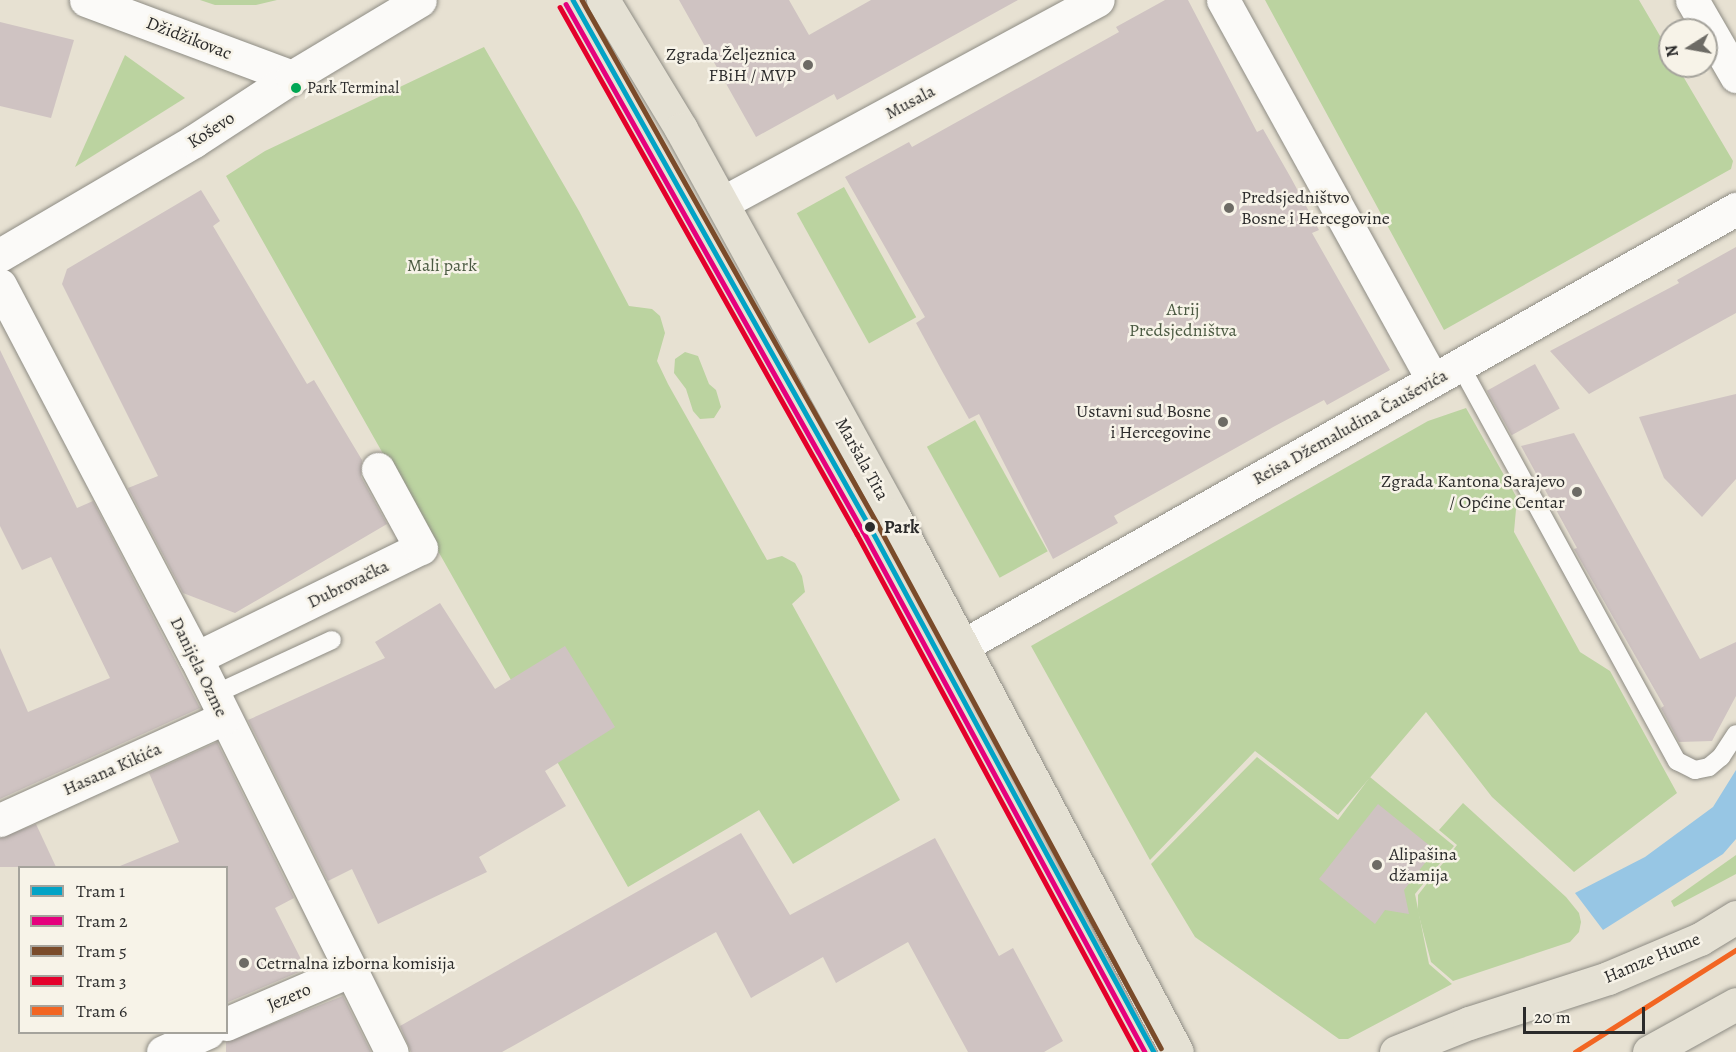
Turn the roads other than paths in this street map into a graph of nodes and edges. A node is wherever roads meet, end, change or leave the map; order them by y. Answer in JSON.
{"nodes":[{"id":1,"x":86,"y":0,"type":"edge"},
{"id":2,"x":420,"y":0,"type":"edge"},
{"id":3,"x":603,"y":0,"type":"edge"},
{"id":4,"x":1098,"y":0,"type":"edge"},
{"id":5,"x":1222,"y":0,"type":"edge"},
{"id":6,"x":1692,"y":0,"type":"edge"},
{"id":7,"x":1736,"y":75,"type":"edge"},
{"id":8,"x":292,"y":77,"type":"junction"},
{"id":9,"x":722,"y":203,"type":"junction"},
{"id":10,"x":1736,"y":208,"type":"edge"},
{"id":11,"x":0,"y":255,"type":"edge"},
{"id":12,"x":0,"y":285,"type":"edge"},
{"id":13,"x":1447,"y":372,"type":"junction"},
{"id":14,"x":378,"y":469,"type":"dead end"},
{"id":15,"x":332,"y":640,"type":"dead end"},
{"id":16,"x":964,"y":645,"type":"junction"},
{"id":17,"x":196,"y":658,"type":"junction"},
{"id":18,"x":218,"y":707,"type":"junction"},
{"id":19,"x":1736,"y":734,"type":"edge"},
{"id":20,"x":0,"y":820,"type":"edge"},
{"id":21,"x":1736,"y":917,"type":"edge"},
{"id":22,"x":351,"y":970,"type":"junction"},
{"id":23,"x":1736,"y":1004,"type":"edge"},
{"id":24,"x":228,"y":1023,"type":"edge"},
{"id":25,"x":1469,"y":1023,"type":"junction"},
{"id":26,"x":204,"y":1034,"type":"edge"},
{"id":27,"x":163,"y":1052,"type":"edge"},
{"id":28,"x":392,"y":1052,"type":"edge"},
{"id":29,"x":1177,"y":1052,"type":"edge"},
{"id":30,"x":1396,"y":1052,"type":"edge"},
{"id":31,"x":1440,"y":1052,"type":"edge"},
{"id":32,"x":1648,"y":1052,"type":"edge"}],
"edges":[{"from":1,"to":8,"type":"street","name":"Džidžikovac"},
{"from":2,"to":8,"type":"street","name":"Koševo"},
{"from":3,"to":9,"type":"main road","name":"Maršala Tita"},
{"from":4,"to":9,"type":"street","name":"Musala"},
{"from":5,"to":13,"type":"street"},
{"from":6,"to":7,"type":"street"},
{"from":8,"to":11,"type":"street","name":"Koševo"},
{"from":9,"to":16,"type":"main road","name":"Maršala Tita"},
{"from":10,"to":13,"type":"street","name":"Reisa Džemaludina Čauševića"},
{"from":12,"to":17,"type":"street","name":"Danijela Ozme"},
{"from":13,"to":16,"type":"street","name":"Reisa Džemaludina Čauševića"},
{"from":13,"to":19,"type":"lane"},
{"from":14,"to":17,"type":"street","name":"Dubrovačka"},
{"from":15,"to":18,"type":"lane"},
{"from":16,"to":29,"type":"main road","name":"Maršala Tita"},
{"from":17,"to":18,"type":"street","name":"Danijela Ozme"},
{"from":18,"to":20,"type":"street","name":"Hasana Kikića"},
{"from":18,"to":22,"type":"street","name":"Danijela Ozme"},
{"from":21,"to":25,"type":"main road","name":"Hamze Hume"},
{"from":22,"to":24,"type":"street","name":"Jezero"},
{"from":22,"to":28,"type":"street","name":"Danijela Ozme"},
{"from":23,"to":32,"type":"main road"},
{"from":25,"to":30,"type":"main road","name":"Hamze Hume"},
{"from":25,"to":31,"type":"main road"},
{"from":26,"to":27,"type":"street"}]}
